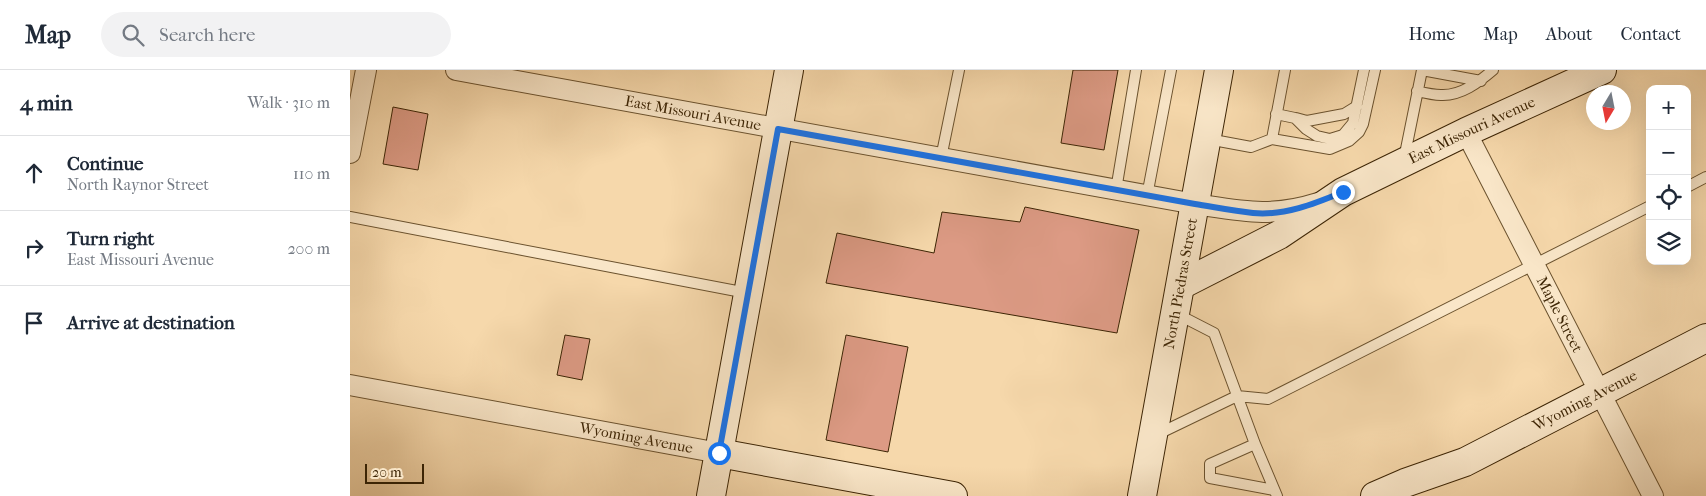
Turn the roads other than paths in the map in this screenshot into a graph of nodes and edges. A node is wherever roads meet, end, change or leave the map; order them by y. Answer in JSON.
{"nodes":[{"id":1,"x":366,"y":70,"type":"edge"},
{"id":2,"x":456,"y":70,"type":"edge"},
{"id":3,"x":789,"y":70,"type":"edge"},
{"id":4,"x":959,"y":70,"type":"edge"},
{"id":5,"x":1136,"y":70,"type":"edge"},
{"id":6,"x":1171,"y":70,"type":"edge"},
{"id":7,"x":1219,"y":70,"type":"edge"},
{"id":8,"x":1285,"y":70,"type":"edge"},
{"id":9,"x":1364,"y":70,"type":"edge"},
{"id":10,"x":1375,"y":70,"type":"edge"},
{"id":11,"x":1422,"y":70,"type":"edge"},
{"id":12,"x":1493,"y":70,"type":"edge"},
{"id":13,"x":1602,"y":70,"type":"edge"},
{"id":14,"x":1481,"y":81,"type":"junction"},
{"id":15,"x":1418,"y":91,"type":"junction"},
{"id":16,"x":1357,"y":106,"type":"junction"},
{"id":17,"x":1276,"y":114,"type":"junction"},
{"id":18,"x":1295,"y":118,"type":"junction"},
{"id":19,"x":778,"y":129,"type":"junction"},
{"id":20,"x":1466,"y":132,"type":"junction"},
{"id":21,"x":1207,"y":139,"type":"junction"},
{"id":22,"x":1272,"y":139,"type":"junction"},
{"id":23,"x":350,"y":153,"type":"edge"},
{"id":24,"x":941,"y":158,"type":"junction"},
{"id":25,"x":1404,"y":162,"type":"junction"},
{"id":26,"x":1706,"y":178,"type":"edge"},
{"id":27,"x":1691,"y":185,"type":"edge"},
{"id":28,"x":1116,"y":190,"type":"junction"},
{"id":29,"x":1343,"y":192,"type":"junction"},
{"id":30,"x":1147,"y":196,"type":"junction"},
{"id":31,"x":1195,"y":204,"type":"junction"},
{"id":32,"x":1646,"y":208,"type":"edge"},
{"id":33,"x":350,"y":217,"type":"edge"},
{"id":34,"x":1534,"y":264,"type":"junction"},
{"id":35,"x":1181,"y":285,"type":"junction"},
{"id":36,"x":748,"y":294,"type":"junction"},
{"id":37,"x":1176,"y":313,"type":"junction"},
{"id":38,"x":1706,"y":338,"type":"edge"},
{"id":39,"x":350,"y":385,"type":"edge"},
{"id":40,"x":1600,"y":392,"type":"junction"},
{"id":41,"x":1237,"y":396,"type":"junction"},
{"id":42,"x":1153,"y":436,"type":"junction"},
{"id":43,"x":1255,"y":444,"type":"junction"},
{"id":44,"x":719,"y":453,"type":"junction"},
{"id":45,"x":1465,"y":462,"type":"junction"},
{"id":46,"x":1276,"y":493,"type":"edge"},
{"id":47,"x":711,"y":496,"type":"edge"},
{"id":48,"x":953,"y":496,"type":"edge"},
{"id":49,"x":1142,"y":496,"type":"edge"},
{"id":50,"x":1375,"y":496,"type":"edge"},
{"id":51,"x":1420,"y":496,"type":"edge"},
{"id":52,"x":1653,"y":496,"type":"edge"}],
"edges":[{"from":1,"to":23,"type":"street"},
{"from":2,"to":19,"type":"street","name":"East Missouri Avenue"},
{"from":3,"to":19,"type":"main road"},
{"from":4,"to":24,"type":"lane"},
{"from":5,"to":28,"type":"lane"},
{"from":6,"to":30,"type":"lane"},
{"from":7,"to":21,"type":"main road","name":"North Piedras Street"},
{"from":8,"to":17,"type":"lane"},
{"from":9,"to":16,"type":"lane"},
{"from":10,"to":22,"type":"lane"},
{"from":11,"to":14,"type":"lane"},
{"from":11,"to":15,"type":"lane"},
{"from":12,"to":14,"type":"lane"},
{"from":13,"to":20,"type":"main road","name":"East Missouri Avenue"},
{"from":14,"to":15,"type":"lane"},
{"from":15,"to":25,"type":"lane"},
{"from":16,"to":18,"type":"lane"},
{"from":16,"to":18,"type":"lane"},
{"from":17,"to":18,"type":"lane"},
{"from":17,"to":22,"type":"lane"},
{"from":19,"to":24,"type":"street","name":"East Missouri Avenue"},
{"from":19,"to":36,"type":"main road"},
{"from":20,"to":25,"type":"main road","name":"East Missouri Avenue"},
{"from":20,"to":34,"type":"street","name":"Maple Street"},
{"from":21,"to":22,"type":"lane"},
{"from":21,"to":31,"type":"main road","name":"North Piedras Street"},
{"from":24,"to":28,"type":"street","name":"East Missouri Avenue"},
{"from":25,"to":29,"type":"main road","name":"East Missouri Avenue"},
{"from":26,"to":27,"type":"lane"},
{"from":28,"to":30,"type":"street","name":"East Missouri Avenue"},
{"from":29,"to":31,"type":"street","name":"East Missouri Avenue"},
{"from":29,"to":35,"type":"main road","name":"East Missouri Avenue"},
{"from":30,"to":31,"type":"street","name":"East Missouri Avenue"},
{"from":31,"to":35,"type":"main road","name":"North Piedras Street"},
{"from":32,"to":34,"type":"lane"},
{"from":33,"to":36,"type":"lane"},
{"from":34,"to":40,"type":"street","name":"Maple Street"},
{"from":34,"to":41,"type":"lane"},
{"from":35,"to":37,"type":"main road","name":"North Piedras Street"},
{"from":36,"to":44,"type":"main road"},
{"from":37,"to":41,"type":"lane"},
{"from":37,"to":42,"type":"main road","name":"North Piedras Street"},
{"from":38,"to":40,"type":"main road","name":"Wyoming Avenue"},
{"from":39,"to":44,"type":"street","name":"Wyoming Avenue"},
{"from":40,"to":45,"type":"main road","name":"Wyoming Avenue"},
{"from":40,"to":52,"type":"street","name":"Maple Street"},
{"from":41,"to":42,"type":"lane"},
{"from":41,"to":43,"type":"lane"},
{"from":42,"to":49,"type":"main road","name":"North Piedras Street"},
{"from":43,"to":46,"type":"lane"},
{"from":43,"to":46,"type":"lane"},
{"from":44,"to":47,"type":"main road"},
{"from":44,"to":48,"type":"main road","name":"Wyoming Avenue"},
{"from":45,"to":50,"type":"main road","name":"Wyoming Avenue"},
{"from":45,"to":51,"type":"main road","name":"Wyoming Avenue"}]}
